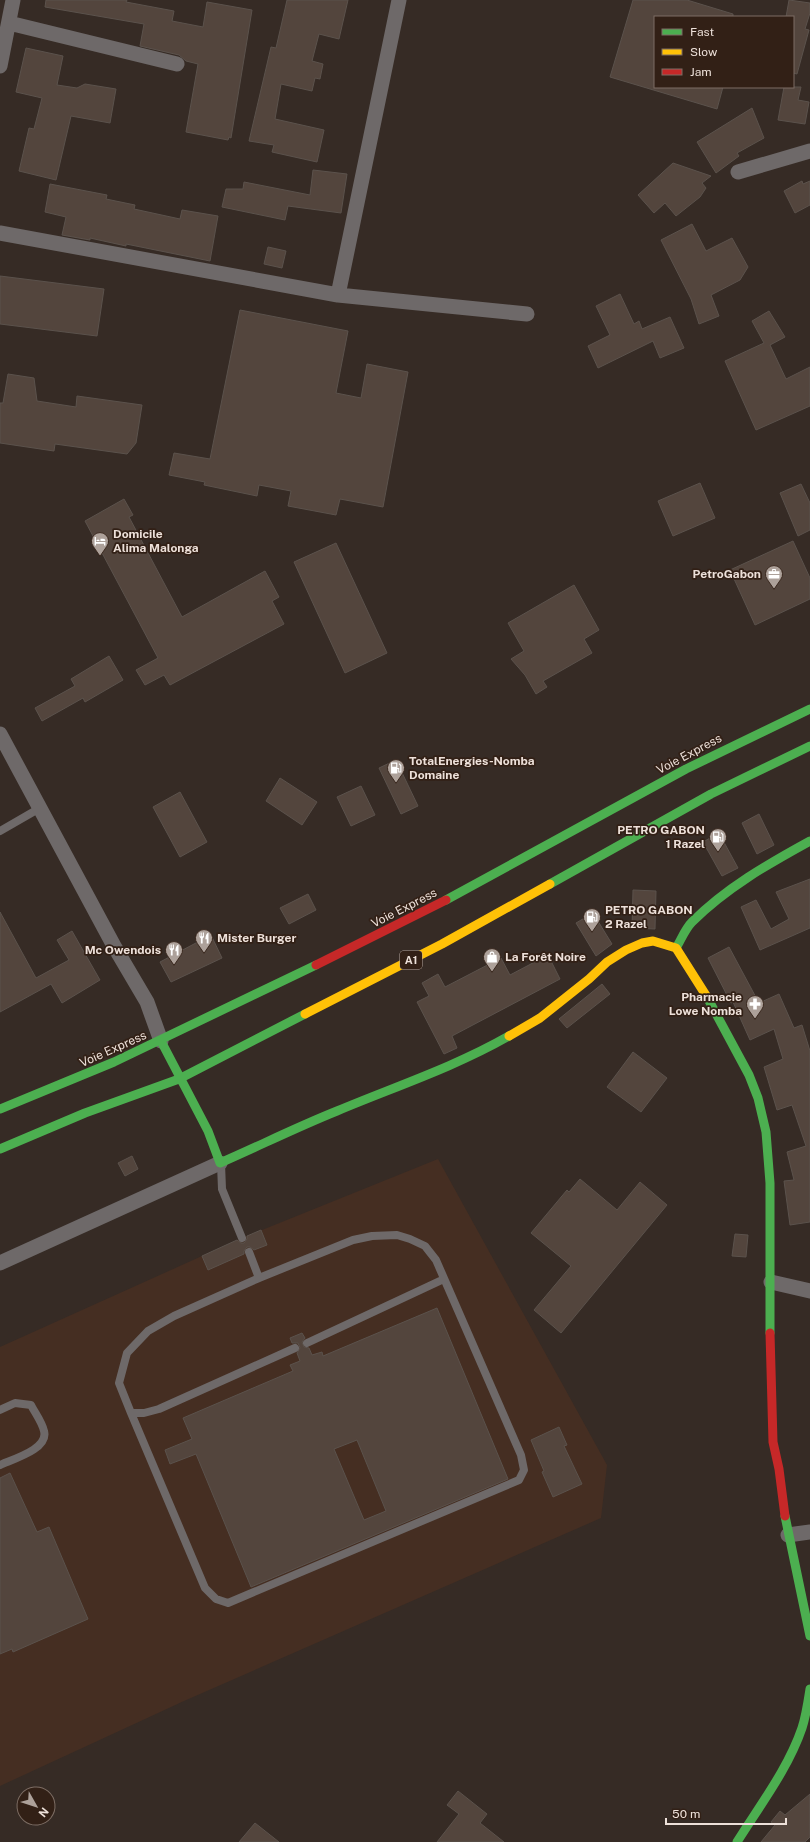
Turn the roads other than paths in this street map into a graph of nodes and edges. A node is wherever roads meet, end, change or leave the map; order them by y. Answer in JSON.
{"nodes":[{"id":1,"x":13,"y":0,"type":"edge"},
{"id":2,"x":399,"y":0,"type":"edge"},
{"id":3,"x":9,"y":23,"type":"junction"},
{"id":4,"x":177,"y":64,"type":"dead end"},
{"id":5,"x":0,"y":66,"type":"edge"},
{"id":6,"x":810,"y":151,"type":"edge"},
{"id":7,"x":738,"y":172,"type":"dead end"},
{"id":8,"x":0,"y":233,"type":"edge"},
{"id":9,"x":338,"y":294,"type":"junction"},
{"id":10,"x":527,"y":314,"type":"dead end"},
{"id":11,"x":810,"y":709,"type":"edge"},
{"id":12,"x":0,"y":734,"type":"edge"},
{"id":13,"x":810,"y":746,"type":"edge"},
{"id":14,"x":40,"y":808,"type":"junction"},
{"id":15,"x":0,"y":831,"type":"edge"},
{"id":16,"x":810,"y":841,"type":"edge"},
{"id":17,"x":676,"y":948,"type":"junction"},
{"id":18,"x":161,"y":1041,"type":"junction"},
{"id":19,"x":179,"y":1079,"type":"junction"},
{"id":20,"x":0,"y":1110,"type":"edge"},
{"id":21,"x":0,"y":1149,"type":"edge"},
{"id":22,"x":220,"y":1163,"type":"junction"},
{"id":23,"x":242,"y":1238,"type":"dead end"},
{"id":24,"x":249,"y":1252,"type":"dead end"},
{"id":25,"x":0,"y":1263,"type":"edge"},
{"id":26,"x":259,"y":1278,"type":"junction"},
{"id":27,"x":444,"y":1279,"type":"junction"},
{"id":28,"x":771,"y":1282,"type":"junction"},
{"id":29,"x":810,"y":1291,"type":"edge"},
{"id":30,"x":307,"y":1343,"type":"dead end"},
{"id":31,"x":294,"y":1348,"type":"dead end"},
{"id":32,"x":0,"y":1410,"type":"edge"},
{"id":33,"x":131,"y":1413,"type":"junction"},
{"id":34,"x":0,"y":1465,"type":"edge"},
{"id":35,"x":810,"y":1532,"type":"edge"},
{"id":36,"x":788,"y":1535,"type":"junction"},
{"id":37,"x":810,"y":1636,"type":"edge"},
{"id":38,"x":810,"y":1689,"type":"edge"},
{"id":39,"x":808,"y":1712,"type":"edge"},
{"id":40,"x":737,"y":1842,"type":"edge"}],
"edges":[{"from":1,"to":3,"type":"street"},
{"from":2,"to":9,"type":"street"},
{"from":3,"to":4,"type":"street"},
{"from":3,"to":5,"type":"street"},
{"from":6,"to":7,"type":"street"},
{"from":8,"to":9,"type":"street"},
{"from":9,"to":10,"type":"street"},
{"from":11,"to":18,"type":"main road","name":"Voie Express"},
{"from":12,"to":14,"type":"street"},
{"from":13,"to":19,"type":"main road","number":"A1"},
{"from":14,"to":15,"type":"lane"},
{"from":14,"to":18,"type":"street"},
{"from":16,"to":17,"type":"main road"},
{"from":17,"to":22,"type":"main road"},
{"from":17,"to":28,"type":"main road"},
{"from":18,"to":19,"type":"main road"},
{"from":18,"to":20,"type":"main road","name":"Voie Express"},
{"from":19,"to":21,"type":"main road","number":"A1"},
{"from":19,"to":22,"type":"main road"},
{"from":22,"to":23,"type":"lane"},
{"from":22,"to":25,"type":"street"},
{"from":24,"to":26,"type":"lane"},
{"from":26,"to":27,"type":"lane"},
{"from":26,"to":33,"type":"lane"},
{"from":27,"to":30,"type":"lane"},
{"from":27,"to":33,"type":"lane"},
{"from":28,"to":29,"type":"street"},
{"from":28,"to":36,"type":"main road"},
{"from":31,"to":33,"type":"lane"},
{"from":32,"to":34,"type":"lane"},
{"from":35,"to":36,"type":"street"},
{"from":36,"to":37,"type":"main road"},
{"from":38,"to":39,"type":"main road"},
{"from":39,"to":40,"type":"main road"}]}
